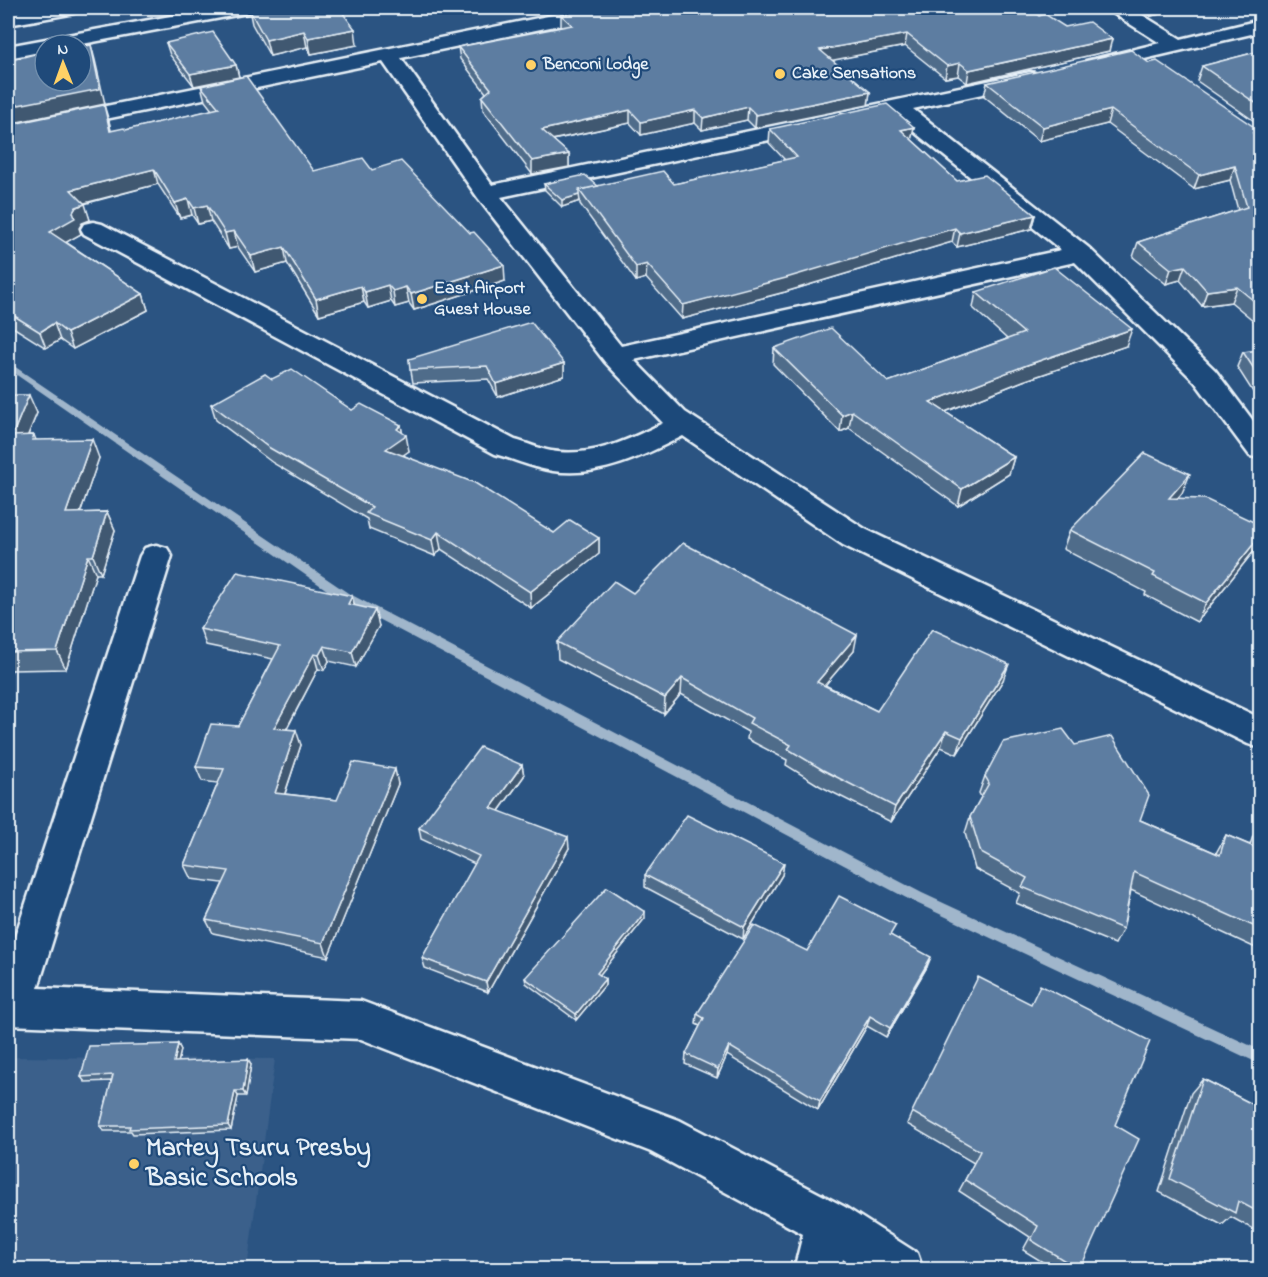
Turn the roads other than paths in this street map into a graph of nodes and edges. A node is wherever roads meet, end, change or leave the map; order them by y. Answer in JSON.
{"nodes":[{"id":1,"x":242,"y":8,"type":"edge"},
{"id":2,"x":613,"y":8,"type":"edge"},
{"id":3,"x":1118,"y":8,"type":"edge"},
{"id":4,"x":78,"y":13,"type":"edge"},
{"id":5,"x":8,"y":19,"type":"edge"},
{"id":6,"x":1260,"y":26,"type":"edge"},
{"id":7,"x":8,"y":32,"type":"edge"},
{"id":8,"x":1177,"y":45,"type":"junction"},
{"id":9,"x":8,"y":52,"type":"edge"},
{"id":10,"x":388,"y":54,"type":"junction"},
{"id":11,"x":1140,"y":54,"type":"junction"},
{"id":12,"x":1158,"y":67,"type":"edge"},
{"id":13,"x":1070,"y":69,"type":"edge"},
{"id":14,"x":1047,"y":75,"type":"edge"},
{"id":15,"x":897,"y":107,"type":"junction"},
{"id":16,"x":8,"y":133,"type":"edge"},
{"id":17,"x":486,"y":193,"type":"junction"},
{"id":18,"x":93,"y":229,"type":"dead end"},
{"id":19,"x":1080,"y":254,"type":"junction"},
{"id":20,"x":615,"y":356,"type":"junction"},
{"id":21,"x":684,"y":424,"type":"junction"},
{"id":22,"x":1260,"y":449,"type":"edge"},
{"id":23,"x":156,"y":556,"type":"dead end"},
{"id":24,"x":1260,"y":734,"type":"edge"},
{"id":25,"x":10,"y":1006,"type":"edge"},
{"id":26,"x":829,"y":1223,"type":"junction"},
{"id":27,"x":817,"y":1269,"type":"edge"},
{"id":28,"x":900,"y":1269,"type":"edge"}],
"edges":[{"from":1,"to":9,"type":"street"},
{"from":2,"to":10,"type":"street"},
{"from":3,"to":8,"type":"street"},
{"from":4,"to":5,"type":"street"},
{"from":4,"to":7,"type":"street"},
{"from":6,"to":8,"type":"street"},
{"from":8,"to":11,"type":"street"},
{"from":10,"to":16,"type":"street"},
{"from":10,"to":17,"type":"street"},
{"from":11,"to":12,"type":"street"},
{"from":11,"to":13,"type":"street"},
{"from":14,"to":15,"type":"street"},
{"from":15,"to":17,"type":"street"},
{"from":15,"to":19,"type":"street"},
{"from":17,"to":20,"type":"street"},
{"from":18,"to":21,"type":"street"},
{"from":19,"to":20,"type":"street"},
{"from":19,"to":22,"type":"street"},
{"from":20,"to":21,"type":"street"},
{"from":21,"to":24,"type":"street"},
{"from":23,"to":25,"type":"street"},
{"from":25,"to":26,"type":"street"},
{"from":26,"to":27,"type":"street"},
{"from":26,"to":28,"type":"street"}]}
